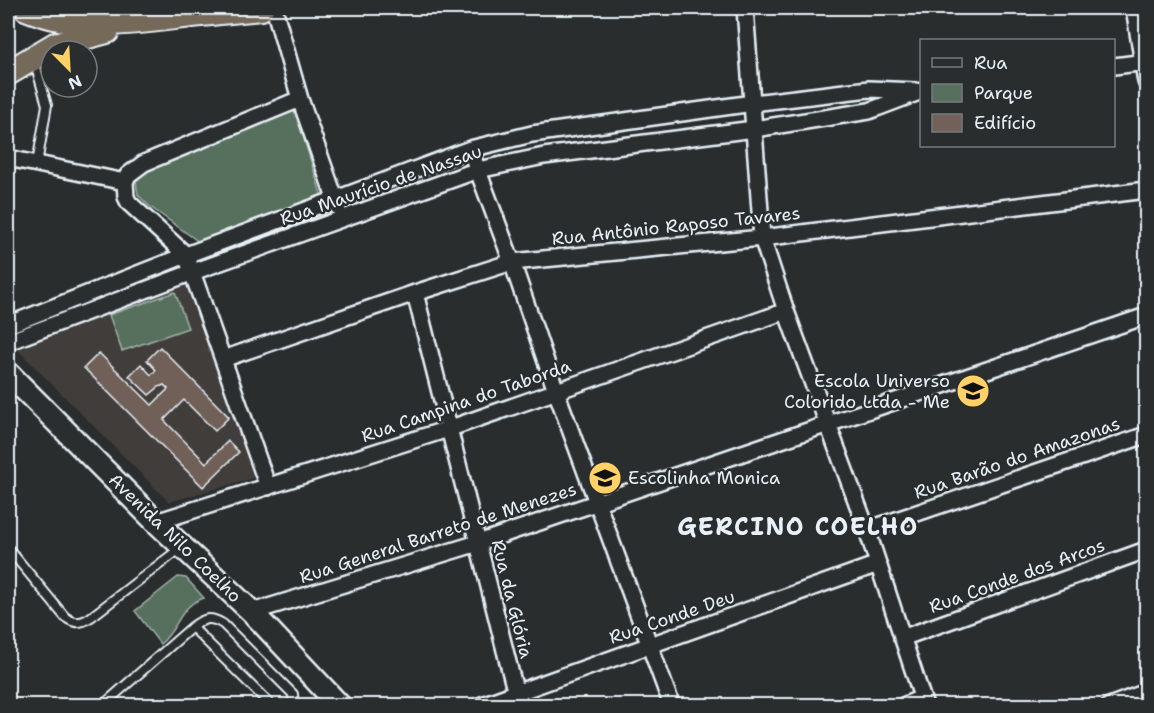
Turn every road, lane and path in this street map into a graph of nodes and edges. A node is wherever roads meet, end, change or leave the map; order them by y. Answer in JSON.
{"nodes":[{"id":1,"x":26,"y":8,"type":"edge"},
{"id":2,"x":81,"y":8,"type":"edge"},
{"id":3,"x":261,"y":8,"type":"edge"},
{"id":4,"x":274,"y":8,"type":"edge"},
{"id":5,"x":746,"y":8,"type":"edge"},
{"id":6,"x":1134,"y":8,"type":"edge"},
{"id":7,"x":174,"y":17,"type":"junction"},
{"id":8,"x":144,"y":22,"type":"junction"},
{"id":9,"x":32,"y":57,"type":"junction"},
{"id":10,"x":1145,"y":62,"type":"edge"},
{"id":11,"x":1115,"y":66,"type":"edge"},
{"id":12,"x":8,"y":73,"type":"edge"},
{"id":13,"x":1146,"y":82,"type":"edge"},
{"id":14,"x":920,"y":91,"type":"edge"},
{"id":15,"x":920,"y":91,"type":"edge"},
{"id":16,"x":300,"y":99,"type":"junction"},
{"id":17,"x":753,"y":103,"type":"junction"},
{"id":18,"x":754,"y":129,"type":"junction"},
{"id":19,"x":470,"y":149,"type":"junction"},
{"id":20,"x":8,"y":158,"type":"edge"},
{"id":21,"x":38,"y":164,"type":"junction"},
{"id":22,"x":478,"y":170,"type":"junction"},
{"id":23,"x":125,"y":182,"type":"junction"},
{"id":24,"x":1146,"y":190,"type":"edge"},
{"id":25,"x":335,"y":200,"type":"junction"},
{"id":26,"x":341,"y":219,"type":"junction"},
{"id":27,"x":762,"y":237,"type":"junction"},
{"id":28,"x":186,"y":255,"type":"junction"},
{"id":29,"x":512,"y":262,"type":"junction"},
{"id":30,"x":193,"y":272,"type":"junction"},
{"id":31,"x":415,"y":292,"type":"junction"},
{"id":32,"x":786,"y":311,"type":"junction"},
{"id":33,"x":1146,"y":316,"type":"edge"},
{"id":34,"x":8,"y":325,"type":"edge"},
{"id":35,"x":8,"y":342,"type":"edge"},
{"id":36,"x":224,"y":359,"type":"junction"},
{"id":37,"x":13,"y":382,"type":"edge"},
{"id":38,"x":556,"y":391,"type":"junction"},
{"id":39,"x":828,"y":422,"type":"junction"},
{"id":40,"x":448,"y":429,"type":"junction"},
{"id":41,"x":1146,"y":435,"type":"edge"},
{"id":42,"x":268,"y":487,"type":"junction"},
{"id":43,"x":597,"y":502,"type":"junction"},
{"id":44,"x":156,"y":522,"type":"junction"},
{"id":45,"x":867,"y":530,"type":"junction"},
{"id":46,"x":478,"y":543,"type":"junction"},
{"id":47,"x":183,"y":546,"type":"junction"},
{"id":48,"x":8,"y":548,"type":"edge"},
{"id":49,"x":1146,"y":550,"type":"edge"},
{"id":50,"x":878,"y":564,"type":"junction"},
{"id":51,"x":252,"y":612,"type":"junction"},
{"id":52,"x":192,"y":627,"type":"junction"},
{"id":53,"x":902,"y":638,"type":"junction"},
{"id":54,"x":651,"y":646,"type":"junction"},
{"id":55,"x":1146,"y":692,"type":"edge"},
{"id":56,"x":517,"y":699,"type":"edge"},
{"id":57,"x":923,"y":702,"type":"edge"},
{"id":58,"x":102,"y":705,"type":"edge"},
{"id":59,"x":272,"y":705,"type":"edge"},
{"id":60,"x":294,"y":705,"type":"edge"},
{"id":61,"x":340,"y":705,"type":"edge"},
{"id":62,"x":479,"y":705,"type":"edge"},
{"id":63,"x":672,"y":705,"type":"edge"},
{"id":64,"x":903,"y":705,"type":"edge"},
{"id":65,"x":1108,"y":705,"type":"edge"}],
"edges":[{"from":1,"to":8,"type":"highway"},
{"from":2,"to":7,"type":"highway"},
{"from":3,"to":7,"type":"highway"},
{"from":4,"to":16,"type":"street"},
{"from":5,"to":17,"type":"street"},
{"from":6,"to":10,"type":"street"},
{"from":7,"to":8,"type":"highway"},
{"from":8,"to":9,"type":"highway"},
{"from":9,"to":12,"type":"highway"},
{"from":9,"to":21,"type":"lane"},
{"from":10,"to":11,"type":"street"},
{"from":10,"to":13,"type":"street"},
{"from":14,"to":17,"type":"street","name":"Rua Maurício de Nassau"},
{"from":15,"to":18,"type":"street","name":"Rua Maurício de Nassau"},
{"from":16,"to":23,"type":"street"},
{"from":16,"to":25,"type":"street"},
{"from":17,"to":18,"type":"street"},
{"from":17,"to":19,"type":"street","name":"Rua Maurício de Nassau"},
{"from":18,"to":22,"type":"street","name":"Rua Maurício de Nassau"},
{"from":18,"to":27,"type":"street"},
{"from":19,"to":22,"type":"street"},
{"from":19,"to":25,"type":"street","name":"Rua Maurício de Nassau"},
{"from":20,"to":21,"type":"street"},
{"from":21,"to":23,"type":"street"},
{"from":22,"to":26,"type":"street","name":"Rua Maurício de Nassau"},
{"from":22,"to":29,"type":"street"},
{"from":23,"to":28,"type":"street"},
{"from":24,"to":27,"type":"street","name":"Rua Antônio Raposo Tavares"},
{"from":25,"to":26,"type":"street"},
{"from":25,"to":28,"type":"street","name":"Rua Maurício de Nassau"},
{"from":26,"to":30,"type":"street","name":"Rua Maurício de Nassau"},
{"from":27,"to":29,"type":"street","name":"Rua Antônio Raposo Tavares"},
{"from":27,"to":32,"type":"street"},
{"from":28,"to":30,"type":"street"},
{"from":28,"to":34,"type":"street","name":"Rua Maurício de Nassau"},
{"from":29,"to":31,"type":"street","name":"Rua Antônio Raposo Tavares"},
{"from":29,"to":38,"type":"street"},
{"from":30,"to":35,"type":"street","name":"Rua Maurício de Nassau"},
{"from":30,"to":36,"type":"street"},
{"from":31,"to":36,"type":"street","name":"Rua Antônio Raposo Tavares"},
{"from":31,"to":40,"type":"street","name":"Rua da Glória"},
{"from":32,"to":38,"type":"street","name":"Rua Campina do Taborda"},
{"from":32,"to":39,"type":"street"},
{"from":33,"to":39,"type":"street","name":"Rua General Barreto de Menezes"},
{"from":36,"to":42,"type":"street"},
{"from":37,"to":44,"type":"main road","name":"Avenida Nilo Coelho"},
{"from":38,"to":40,"type":"street","name":"Rua Campina do Taborda"},
{"from":38,"to":43,"type":"street"},
{"from":39,"to":43,"type":"street","name":"Rua General Barreto de Menezes"},
{"from":39,"to":45,"type":"street"},
{"from":40,"to":42,"type":"street","name":"Rua Campina do Taborda"},
{"from":40,"to":46,"type":"street","name":"Rua da Glória"},
{"from":41,"to":45,"type":"street","name":"Rua Barão do Amazonas"},
{"from":42,"to":44,"type":"street","name":"Rua Campina do Taborda"},
{"from":43,"to":46,"type":"street","name":"Rua General Barreto de Menezes"},
{"from":43,"to":54,"type":"street"},
{"from":44,"to":47,"type":"main road","name":"Avenida Nilo Coelho"},
{"from":45,"to":50,"type":"street"},
{"from":46,"to":51,"type":"street","name":"Rua General Barreto de Menezes"},
{"from":46,"to":56,"type":"street","name":"Rua da Glória"},
{"from":47,"to":48,"type":"lane"},
{"from":47,"to":51,"type":"main road","name":"Avenida Nilo Coelho"},
{"from":49,"to":53,"type":"street","name":"Rua Conde dos Arcos"},
{"from":50,"to":53,"type":"street"},
{"from":50,"to":54,"type":"street","name":"Rua Conde Deu"},
{"from":51,"to":61,"type":"main road","name":"Avenida Nilo Coelho"},
{"from":52,"to":58,"type":"lane"},
{"from":52,"to":59,"type":"lane"},
{"from":52,"to":60,"type":"lane"},
{"from":53,"to":57,"type":"street"},
{"from":54,"to":56,"type":"street","name":"Rua Conde Deu"},
{"from":54,"to":63,"type":"street"},
{"from":55,"to":65,"type":"street"},
{"from":56,"to":62,"type":"street","name":"Rua Conde Deu"},
{"from":57,"to":64,"type":"street"}]}
